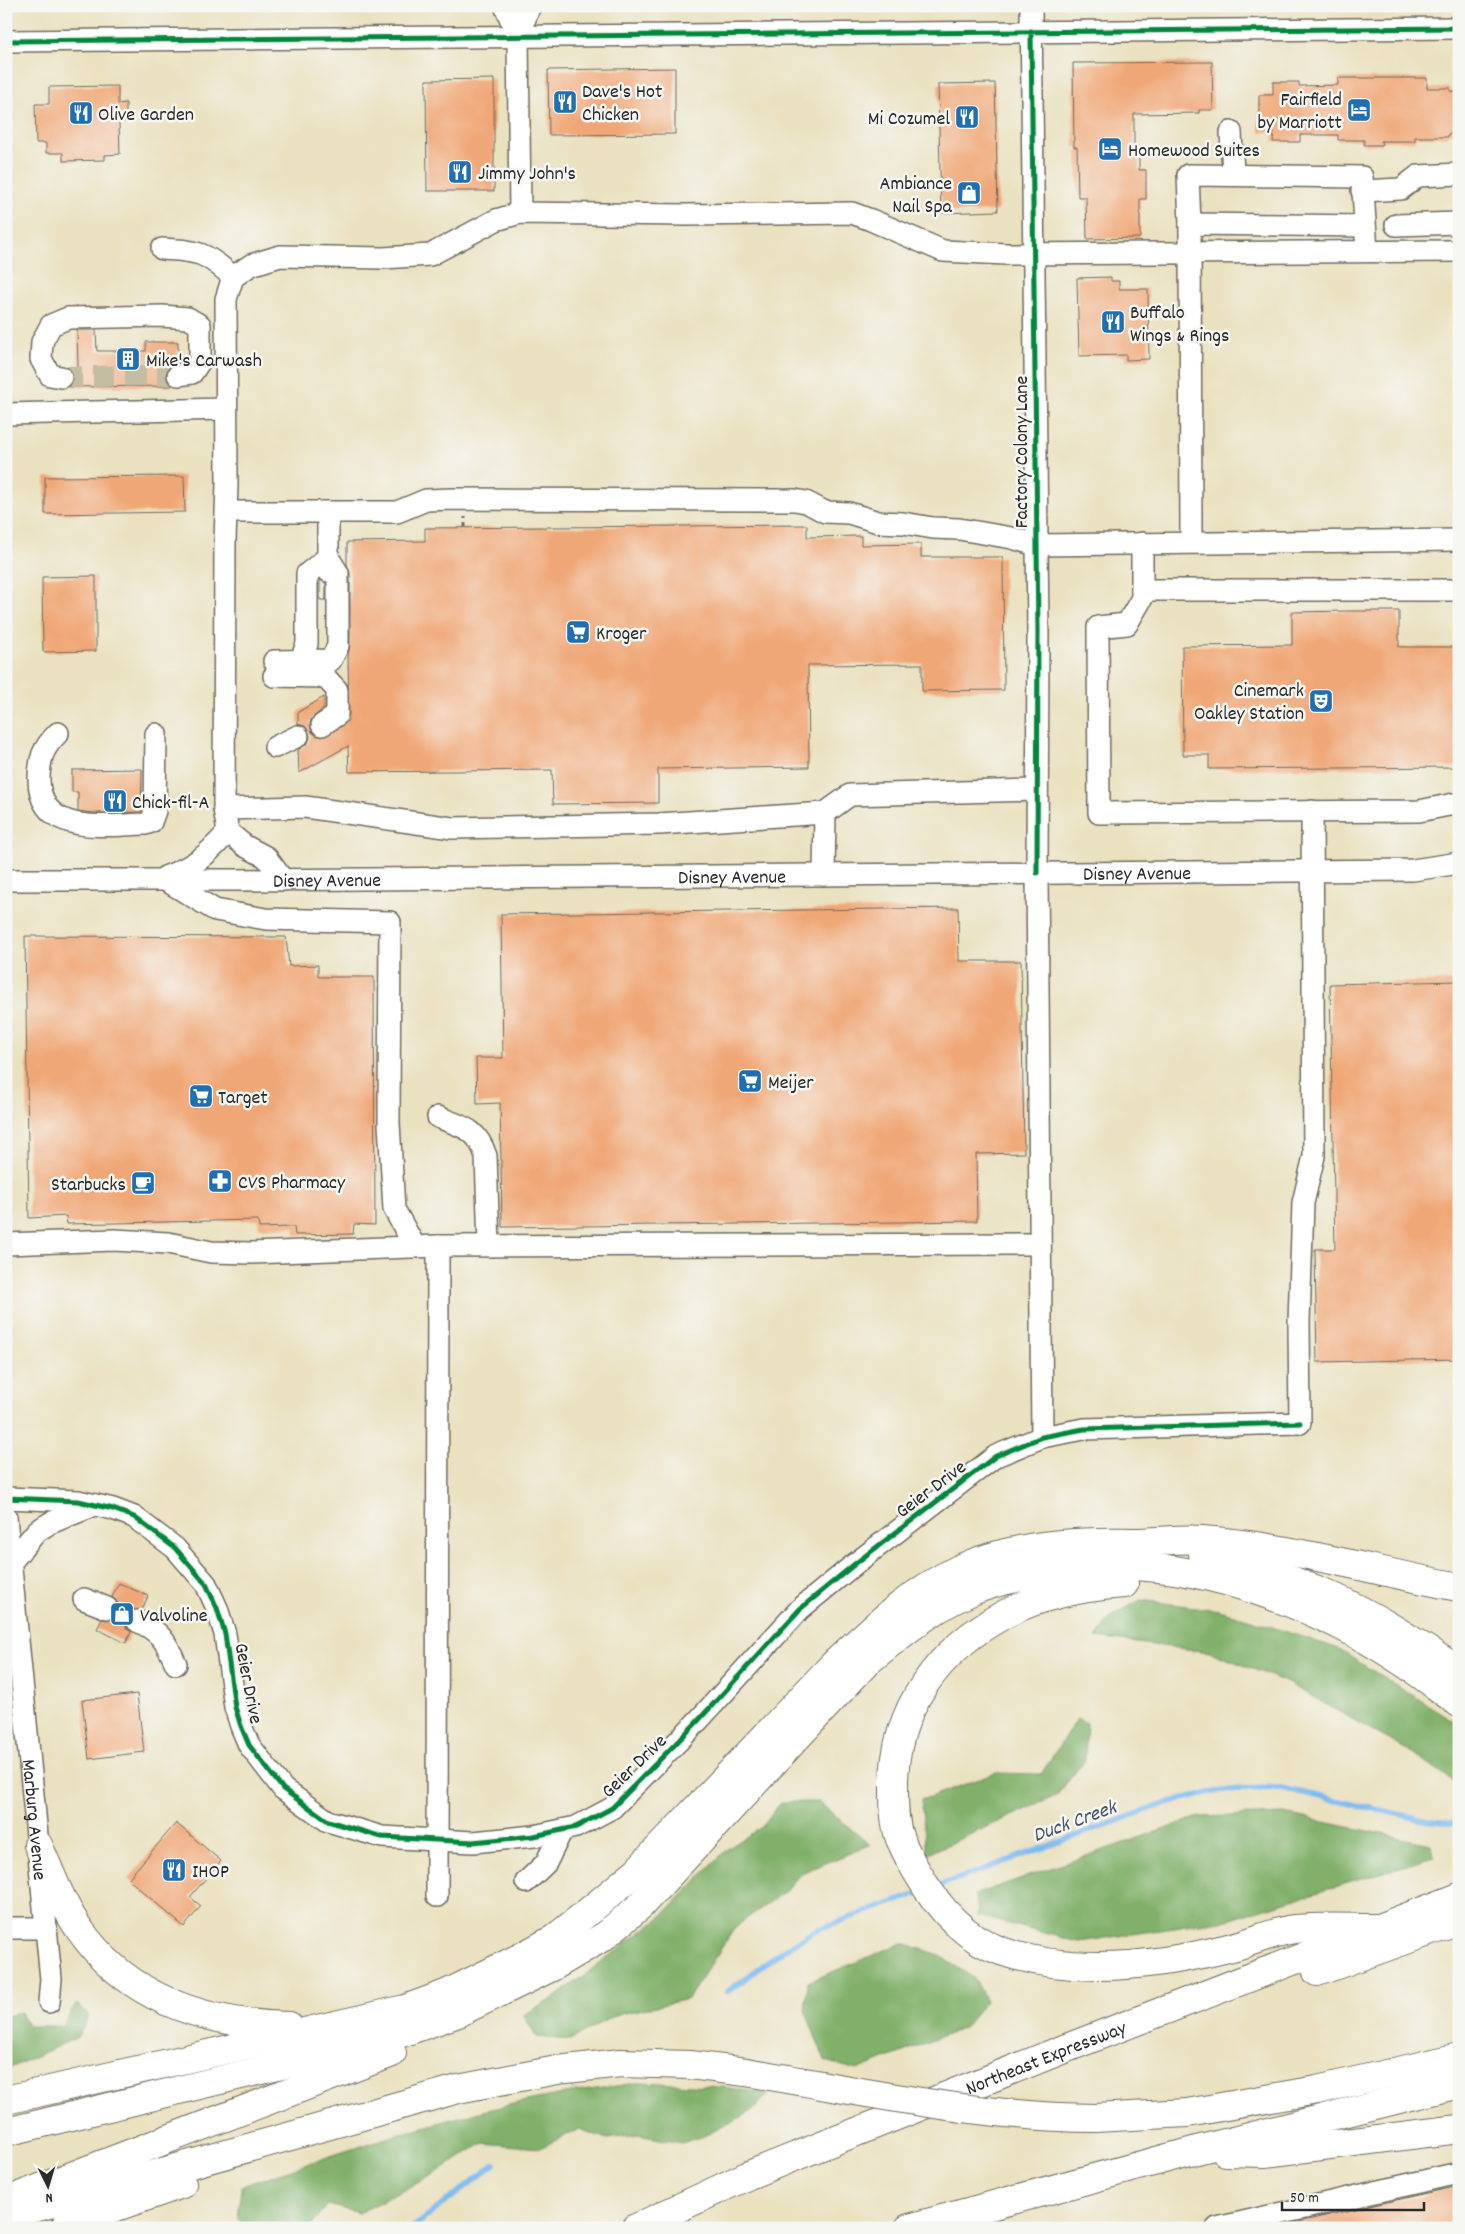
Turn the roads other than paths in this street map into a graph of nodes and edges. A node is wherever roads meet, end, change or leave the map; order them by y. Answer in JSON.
{"nodes":[{"id":1,"x":505,"y":6,"type":"edge"},
{"id":2,"x":530,"y":6,"type":"edge"},
{"id":3,"x":1031,"y":6,"type":"edge"},
{"id":4,"x":1459,"y":28,"type":"edge"},
{"id":5,"x":1031,"y":31,"type":"junction"},
{"id":6,"x":518,"y":36,"type":"junction"},
{"id":7,"x":6,"y":41,"type":"edge"},
{"id":8,"x":1231,"y":132,"type":"dead end"},
{"id":9,"x":1459,"y":174,"type":"edge"},
{"id":10,"x":1233,"y":175,"type":"junction"},
{"id":11,"x":1362,"y":191,"type":"junction"},
{"id":12,"x":520,"y":213,"type":"junction"},
{"id":13,"x":1459,"y":223,"type":"edge"},
{"id":14,"x":1190,"y":224,"type":"junction"},
{"id":15,"x":1396,"y":225,"type":"dead end"},
{"id":16,"x":1365,"y":226,"type":"junction"},
{"id":17,"x":162,"y":249,"type":"dead end"},
{"id":18,"x":1459,"y":250,"type":"edge"},
{"id":19,"x":1367,"y":251,"type":"junction"},
{"id":20,"x":1190,"y":252,"type":"junction"},
{"id":21,"x":1033,"y":253,"type":"junction"},
{"id":22,"x":233,"y":277,"type":"junction"},
{"id":23,"x":178,"y":375,"type":"tunnel mouth"},
{"id":24,"x":61,"y":377,"type":"tunnel mouth"},
{"id":25,"x":226,"y":409,"type":"junction"},
{"id":26,"x":6,"y":414,"type":"edge"},
{"id":27,"x":227,"y":512,"type":"junction"},
{"id":28,"x":328,"y":512,"type":"junction"},
{"id":29,"x":1459,"y":540,"type":"edge"},
{"id":30,"x":1191,"y":542,"type":"junction"},
{"id":31,"x":1142,"y":543,"type":"junction"},
{"id":32,"x":1036,"y":545,"type":"junction"},
{"id":33,"x":1142,"y":590,"type":"junction"},
{"id":34,"x":1459,"y":590,"type":"edge"},
{"id":35,"x":322,"y":725,"type":"dead end"},
{"id":36,"x":58,"y":733,"type":"dead end"},
{"id":37,"x":156,"y":734,"type":"dead end"},
{"id":38,"x":298,"y":736,"type":"dead end"},
{"id":39,"x":275,"y":747,"type":"dead end"},
{"id":40,"x":1037,"y":790,"type":"junction"},
{"id":41,"x":1459,"y":803,"type":"edge"},
{"id":42,"x":224,"y":809,"type":"junction"},
{"id":43,"x":1312,"y":811,"type":"junction"},
{"id":44,"x":825,"y":813,"type":"junction"},
{"id":45,"x":228,"y":832,"type":"junction"},
{"id":46,"x":1459,"y":863,"type":"edge"},
{"id":47,"x":1312,"y":870,"type":"junction"},
{"id":48,"x":1037,"y":873,"type":"junction"},
{"id":49,"x":824,"y":875,"type":"junction"},
{"id":50,"x":6,"y":880,"type":"edge"},
{"id":51,"x":283,"y":880,"type":"junction"},
{"id":52,"x":161,"y":881,"type":"junction"},
{"id":53,"x":438,"y":1117,"type":"dead end"},
{"id":54,"x":6,"y":1244,"type":"edge"},
{"id":55,"x":1040,"y":1244,"type":"junction"},
{"id":56,"x":438,"y":1246,"type":"junction"},
{"id":57,"x":489,"y":1246,"type":"junction"},
{"id":58,"x":415,"y":1247,"type":"junction"},
{"id":59,"x":1042,"y":1436,"type":"junction"},
{"id":60,"x":6,"y":1498,"type":"edge"},
{"id":61,"x":97,"y":1504,"type":"junction"},
{"id":62,"x":6,"y":1516,"type":"edge"},
{"id":63,"x":1152,"y":1542,"type":"junction"},
{"id":64,"x":11,"y":1562,"type":"junction"},
{"id":65,"x":1459,"y":1587,"type":"edge"},
{"id":66,"x":84,"y":1598,"type":"dead end"},
{"id":67,"x":1285,"y":1602,"type":"junction"},
{"id":68,"x":107,"y":1608,"type":"tunnel mouth"},
{"id":69,"x":137,"y":1621,"type":"tunnel mouth"},
{"id":70,"x":176,"y":1664,"type":"dead end"},
{"id":71,"x":1459,"y":1671,"type":"edge"},
{"id":72,"x":1459,"y":1703,"type":"edge"},
{"id":73,"x":562,"y":1830,"type":"junction"},
{"id":74,"x":436,"y":1840,"type":"junction"},
{"id":75,"x":38,"y":1845,"type":"junction"},
{"id":76,"x":526,"y":1882,"type":"dead end"},
{"id":77,"x":437,"y":1896,"type":"dead end"},
{"id":78,"x":1459,"y":1896,"type":"edge"},
{"id":79,"x":1459,"y":1921,"type":"edge"},
{"id":80,"x":6,"y":1928,"type":"edge"},
{"id":81,"x":46,"y":1928,"type":"junction"},
{"id":82,"x":1380,"y":1928,"type":"junction"},
{"id":83,"x":554,"y":1966,"type":"junction"},
{"id":84,"x":1208,"y":1993,"type":"junction"},
{"id":85,"x":48,"y":2002,"type":"dead end"},
{"id":86,"x":360,"y":2020,"type":"junction"},
{"id":87,"x":1459,"y":2057,"type":"edge"},
{"id":88,"x":557,"y":2070,"type":"junction"},
{"id":89,"x":1459,"y":2084,"type":"edge"},
{"id":90,"x":6,"y":2100,"type":"edge"},
{"id":91,"x":1459,"y":2129,"type":"edge"},
{"id":92,"x":6,"y":2132,"type":"edge"},
{"id":93,"x":1198,"y":2150,"type":"junction"},
{"id":94,"x":1459,"y":2173,"type":"edge"},
{"id":95,"x":6,"y":2201,"type":"edge"},
{"id":96,"x":6,"y":2216,"type":"edge"},
{"id":97,"x":64,"y":2228,"type":"edge"},
{"id":98,"x":636,"y":2228,"type":"edge"},
{"id":99,"x":909,"y":2228,"type":"edge"},
{"id":100,"x":1217,"y":2228,"type":"edge"}],
"edges":[{"from":1,"to":6,"type":"street"},
{"from":2,"to":6,"type":"street"},
{"from":3,"to":5,"type":"street","name":"Factory Colony Lane"},
{"from":4,"to":5,"type":"street"},
{"from":5,"to":6,"type":"street"},
{"from":5,"to":21,"type":"street","name":"Factory Colony Lane"},
{"from":6,"to":7,"type":"street"},
{"from":6,"to":12,"type":"street"},
{"from":8,"to":10,"type":"street"},
{"from":9,"to":11,"type":"street"},
{"from":10,"to":11,"type":"street"},
{"from":10,"to":14,"type":"street"},
{"from":11,"to":16,"type":"street"},
{"from":12,"to":21,"type":"street"},
{"from":12,"to":22,"type":"street"},
{"from":13,"to":15,"type":"street"},
{"from":14,"to":16,"type":"street"},
{"from":14,"to":20,"type":"street"},
{"from":16,"to":19,"type":"street"},
{"from":17,"to":22,"type":"street"},
{"from":18,"to":19,"type":"street"},
{"from":19,"to":20,"type":"street"},
{"from":20,"to":21,"type":"street"},
{"from":20,"to":30,"type":"street"},
{"from":21,"to":32,"type":"street","name":"Factory Colony Lane"},
{"from":22,"to":25,"type":"street"},
{"from":23,"to":24,"type":"street"},
{"from":25,"to":26,"type":"street"},
{"from":25,"to":27,"type":"street"},
{"from":27,"to":28,"type":"street"},
{"from":27,"to":42,"type":"street"},
{"from":28,"to":32,"type":"street"},
{"from":28,"to":35,"type":"street"},
{"from":29,"to":30,"type":"street"},
{"from":30,"to":31,"type":"street"},
{"from":31,"to":32,"type":"street"},
{"from":31,"to":33,"type":"street"},
{"from":32,"to":40,"type":"street","name":"Factory Colony Lane"},
{"from":33,"to":34,"type":"street"},
{"from":33,"to":43,"type":"street"},
{"from":36,"to":37,"type":"street"},
{"from":38,"to":39,"type":"street"},
{"from":40,"to":44,"type":"street"},
{"from":40,"to":48,"type":"street","name":"Factory Colony Lane"},
{"from":41,"to":43,"type":"street"},
{"from":42,"to":44,"type":"street"},
{"from":42,"to":45,"type":"street"},
{"from":43,"to":47,"type":"street"},
{"from":44,"to":49,"type":"street"},
{"from":45,"to":51,"type":"street"},
{"from":45,"to":52,"type":"street"},
{"from":46,"to":47,"type":"street","name":"Disney Avenue"},
{"from":47,"to":48,"type":"street","name":"Disney Avenue"},
{"from":47,"to":59,"type":"street","name":"Geier Drive"},
{"from":48,"to":49,"type":"street","name":"Disney Avenue"},
{"from":48,"to":55,"type":"street","name":"Factory Colony Lane"},
{"from":49,"to":51,"type":"street","name":"Disney Avenue"},
{"from":50,"to":52,"type":"street","name":"Disney Avenue"},
{"from":51,"to":52,"type":"street","name":"Disney Avenue"},
{"from":52,"to":58,"type":"street"},
{"from":53,"to":57,"type":"street"},
{"from":54,"to":58,"type":"street"},
{"from":55,"to":57,"type":"street"},
{"from":55,"to":59,"type":"street","name":"Factory Colony Lane"},
{"from":56,"to":57,"type":"street"},
{"from":56,"to":58,"type":"street"},
{"from":56,"to":74,"type":"street"},
{"from":59,"to":73,"type":"street","name":"Geier Drive"},
{"from":60,"to":61,"type":"street","name":"Geier Drive"},
{"from":61,"to":64,"type":"street"},
{"from":61,"to":74,"type":"street","name":"Geier Drive"},
{"from":62,"to":64,"type":"street","name":"Marburg Avenue"},
{"from":63,"to":65,"type":"highway"},
{"from":63,"to":71,"type":"highway"},
{"from":63,"to":86,"type":"highway"},
{"from":64,"to":75,"type":"street","name":"Marburg Avenue"},
{"from":66,"to":68,"type":"street"},
{"from":67,"to":72,"type":"highway"},
{"from":67,"to":82,"type":"highway"},
{"from":67,"to":83,"type":"highway"},
{"from":69,"to":70,"type":"street"},
{"from":73,"to":74,"type":"street","name":"Geier Drive"},
{"from":73,"to":76,"type":"street"},
{"from":74,"to":77,"type":"street"},
{"from":75,"to":81,"type":"street","name":"Marburg Avenue"},
{"from":75,"to":86,"type":"highway"},
{"from":78,"to":82,"type":"highway","name":"Northeast Expressway"},
{"from":79,"to":84,"type":"highway"},
{"from":80,"to":81,"type":"street"},
{"from":81,"to":85,"type":"street","name":"Marburg Avenue"},
{"from":82,"to":84,"type":"highway","name":"Northeast Expressway"},
{"from":83,"to":92,"type":"highway"},
{"from":83,"to":95,"type":"highway"},
{"from":84,"to":98,"type":"highway","name":"Northeast Expressway"},
{"from":86,"to":90,"type":"highway"},
{"from":87,"to":88,"type":"highway","bridge":true},
{"from":88,"to":96,"type":"highway"},
{"from":88,"to":97,"type":"highway"},
{"from":89,"to":93,"type":"highway"},
{"from":91,"to":93,"type":"highway"},
{"from":93,"to":99,"type":"highway"},
{"from":94,"to":100,"type":"street"}]}
